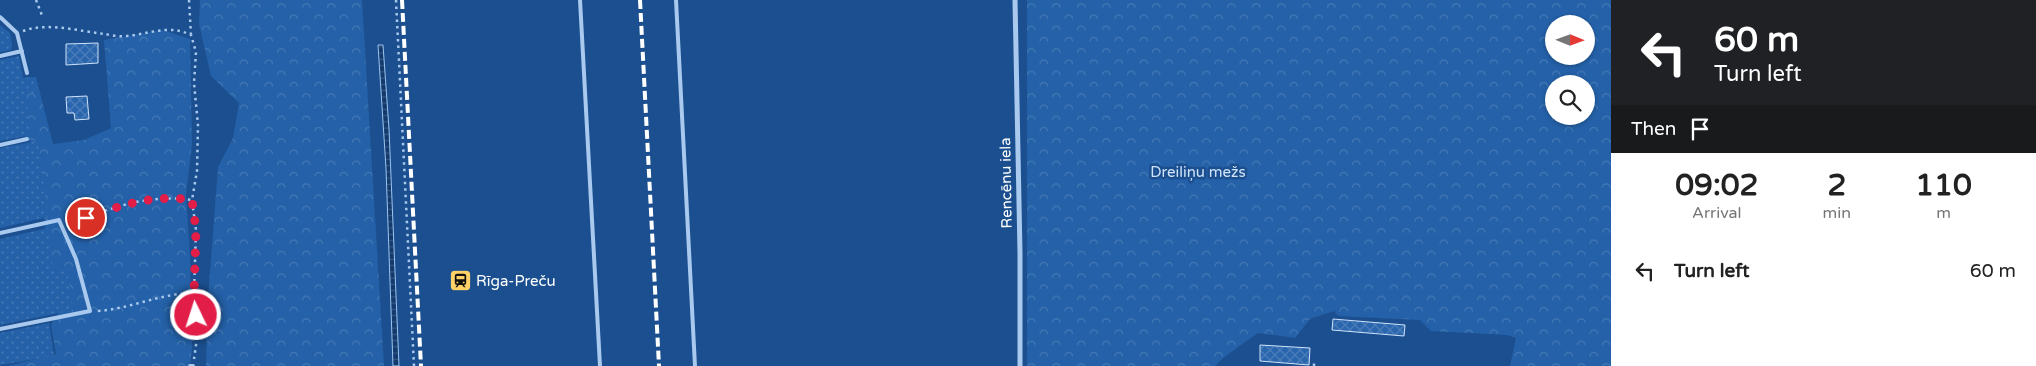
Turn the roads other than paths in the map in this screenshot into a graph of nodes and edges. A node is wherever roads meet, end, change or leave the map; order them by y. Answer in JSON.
{"nodes":[{"id":1,"x":580,"y":0,"type":"edge"},
{"id":2,"x":676,"y":0,"type":"edge"},
{"id":3,"x":1015,"y":0,"type":"edge"},
{"id":4,"x":0,"y":17,"type":"edge"},
{"id":5,"x":22,"y":51,"type":"junction"},
{"id":6,"x":0,"y":56,"type":"edge"},
{"id":7,"x":27,"y":73,"type":"dead end"},
{"id":8,"x":27,"y":139,"type":"dead end"},
{"id":9,"x":0,"y":145,"type":"edge"},
{"id":10,"x":0,"y":233,"type":"edge"},
{"id":11,"x":0,"y":329,"type":"edge"},
{"id":12,"x":600,"y":366,"type":"edge"},
{"id":13,"x":695,"y":366,"type":"edge"},
{"id":14,"x":1020,"y":366,"type":"edge"}],
"edges":[{"from":1,"to":12,"type":"lane"},
{"from":2,"to":13,"type":"lane"},
{"from":3,"to":14,"type":"street","name":"Rencēnu iela"},
{"from":4,"to":5,"type":"lane"},
{"from":5,"to":6,"type":"lane"},
{"from":5,"to":7,"type":"lane"},
{"from":8,"to":9,"type":"lane"},
{"from":10,"to":11,"type":"lane"}]}
